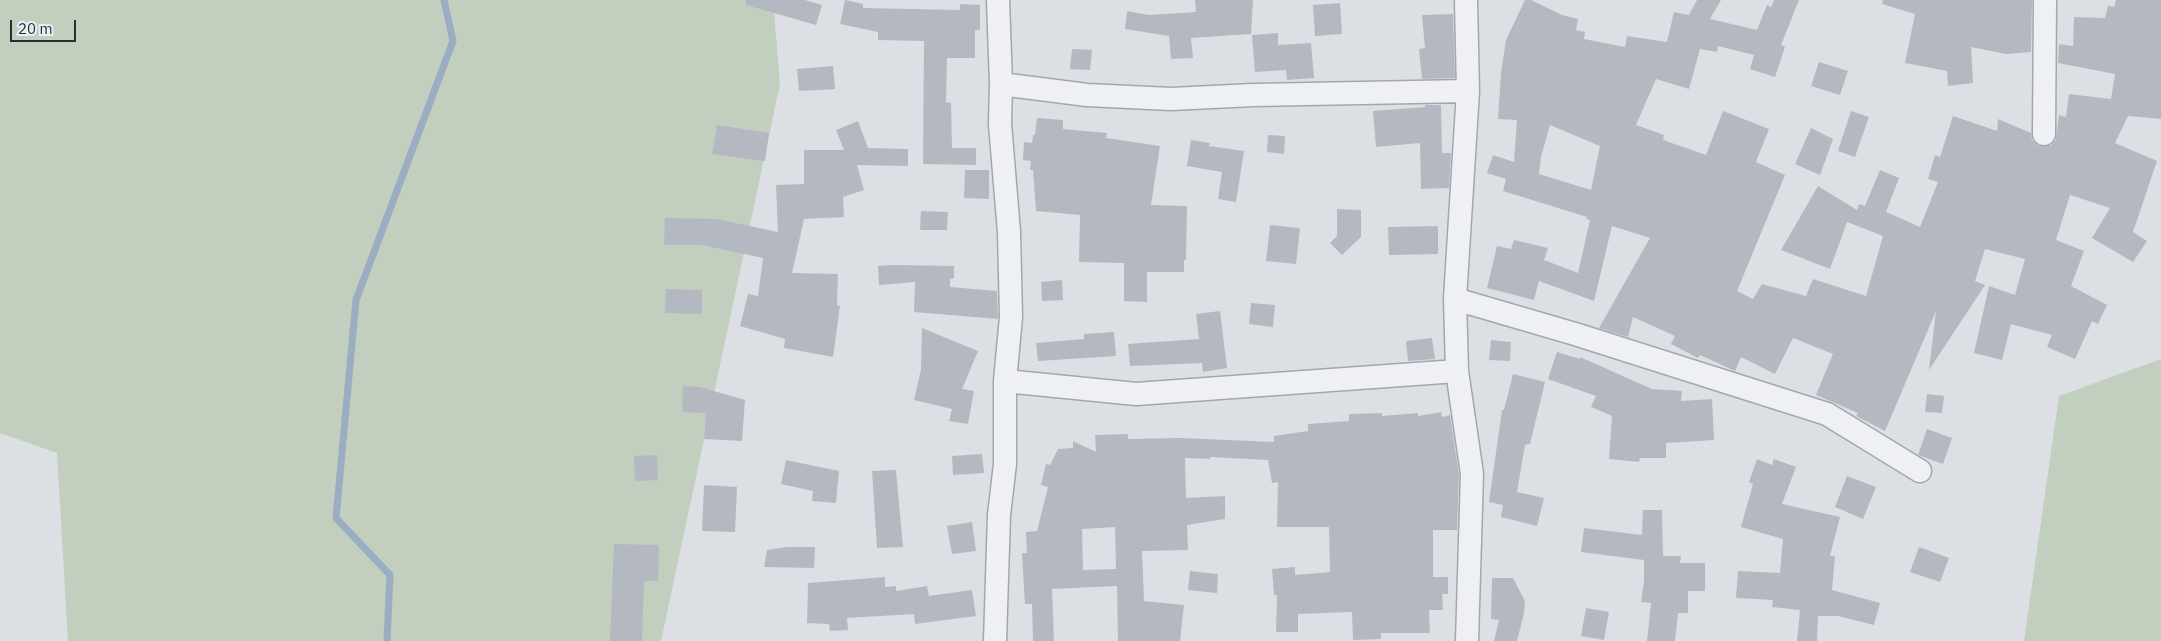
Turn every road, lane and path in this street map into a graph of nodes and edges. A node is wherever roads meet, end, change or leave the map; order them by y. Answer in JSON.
{"nodes":[{"id":1,"x":998,"y":0,"type":"edge"},
{"id":2,"x":1466,"y":0,"type":"edge"},
{"id":3,"x":2045,"y":0,"type":"edge"},
{"id":4,"x":1001,"y":84,"type":"junction"},
{"id":5,"x":1468,"y":91,"type":"junction"},
{"id":6,"x":2044,"y":134,"type":"dead end"},
{"id":7,"x":1455,"y":298,"type":"junction"},
{"id":8,"x":1457,"y":371,"type":"junction"},
{"id":9,"x":1005,"y":381,"type":"junction"},
{"id":10,"x":1920,"y":471,"type":"dead end"},
{"id":11,"x":995,"y":641,"type":"edge"},
{"id":12,"x":1467,"y":641,"type":"edge"}],
"edges":[{"from":1,"to":4,"type":"street"},
{"from":2,"to":5,"type":"street"},
{"from":3,"to":6,"type":"street"},
{"from":4,"to":5,"type":"street"},
{"from":4,"to":9,"type":"street"},
{"from":5,"to":7,"type":"street"},
{"from":7,"to":8,"type":"street"},
{"from":7,"to":10,"type":"street"},
{"from":8,"to":9,"type":"street"},
{"from":8,"to":12,"type":"street"},
{"from":9,"to":11,"type":"street"}]}
